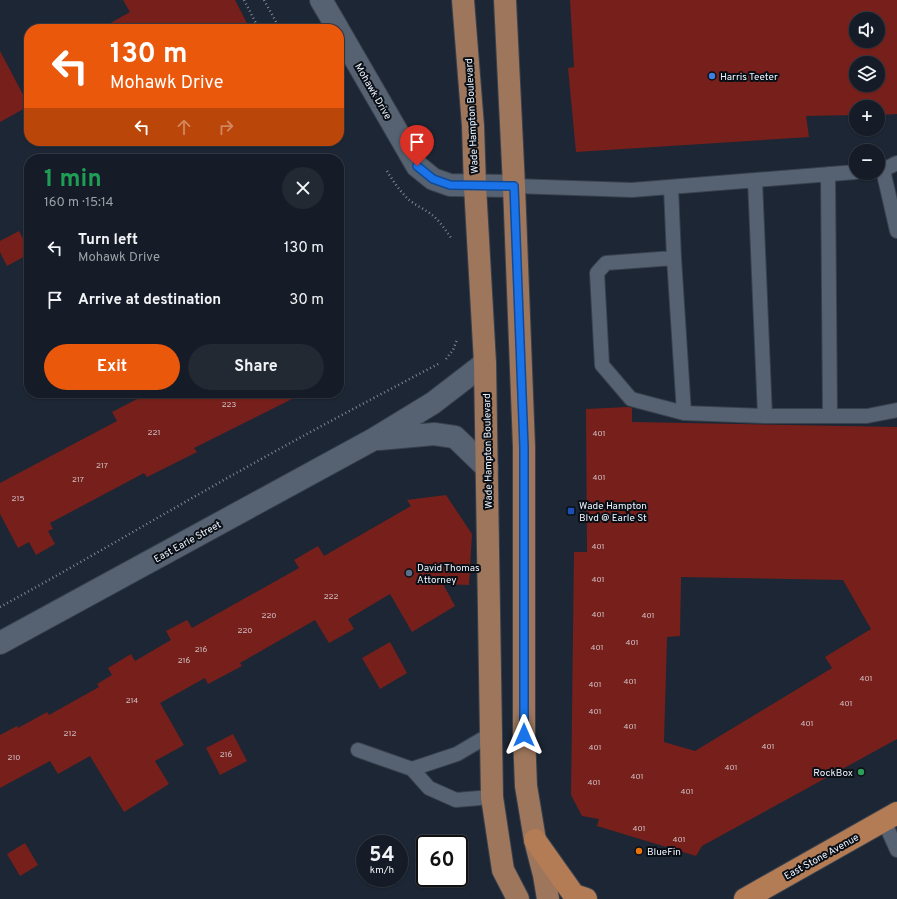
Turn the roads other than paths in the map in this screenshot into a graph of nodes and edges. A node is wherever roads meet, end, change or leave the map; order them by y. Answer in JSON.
{"nodes":[{"id":1,"x":321,"y":0,"type":"edge"},
{"id":2,"x":463,"y":0,"type":"edge"},
{"id":3,"x":505,"y":0,"type":"edge"},
{"id":4,"x":335,"y":24,"type":"edge"},
{"id":5,"x":344,"y":40,"type":"edge"},
{"id":6,"x":897,"y":163,"type":"edge"},
{"id":7,"x":885,"y":168,"type":"edge"},
{"id":8,"x":849,"y":172,"type":"edge"},
{"id":9,"x":828,"y":174,"type":"junction"},
{"id":10,"x":755,"y":180,"type":"junction"},
{"id":11,"x":884,"y":180,"type":"edge"},
{"id":12,"x":474,"y":186,"type":"junction"},
{"id":13,"x":514,"y":186,"type":"junction"},
{"id":14,"x":671,"y":187,"type":"junction"},
{"id":15,"x":897,"y":231,"type":"edge"},
{"id":16,"x":674,"y":258,"type":"junction"},
{"id":17,"x":486,"y":363,"type":"junction"},
{"id":18,"x":897,"y":410,"type":"edge"},
{"id":19,"x":684,"y":413,"type":"junction"},
{"id":20,"x":765,"y":416,"type":"junction"},
{"id":21,"x":830,"y":416,"type":"junction"},
{"id":22,"x":374,"y":439,"type":"junction"},
{"id":23,"x":487,"y":468,"type":"junction"},
{"id":24,"x":0,"y":643,"type":"edge"},
{"id":25,"x":491,"y":734,"type":"junction"},
{"id":26,"x":358,"y":750,"type":"dead end"},
{"id":27,"x":412,"y":769,"type":"junction"},
{"id":28,"x":492,"y":797,"type":"junction"},
{"id":29,"x":891,"y":817,"type":"edge"},
{"id":30,"x":535,"y":840,"type":"junction"},
{"id":31,"x":897,"y":850,"type":"edge"},
{"id":32,"x":518,"y":899,"type":"edge"},
{"id":33,"x":548,"y":899,"type":"edge"},
{"id":34,"x":586,"y":899,"type":"edge"},
{"id":35,"x":745,"y":899,"type":"edge"}],
"edges":[{"from":1,"to":4,"type":"street","name":"Mohawk Drive"},
{"from":2,"to":12,"type":"main road","name":"Wade Hampton Boulevard"},
{"from":3,"to":13,"type":"main road"},
{"from":5,"to":12,"type":"street","name":"Mohawk Drive"},
{"from":6,"to":7,"type":"lane"},
{"from":8,"to":9,"type":"lane"},
{"from":9,"to":10,"type":"lane"},
{"from":9,"to":21,"type":"lane"},
{"from":10,"to":14,"type":"lane"},
{"from":10,"to":20,"type":"lane"},
{"from":11,"to":15,"type":"lane"},
{"from":12,"to":13,"type":"street","name":"Mohawk Drive"},
{"from":12,"to":17,"type":"main road","name":"Wade Hampton Boulevard"},
{"from":13,"to":14,"type":"lane"},
{"from":13,"to":30,"type":"main road"},
{"from":14,"to":16,"type":"lane"},
{"from":16,"to":19,"type":"lane"},
{"from":16,"to":19,"type":"lane"},
{"from":17,"to":22,"type":"street","name":"East Earle Street"},
{"from":17,"to":23,"type":"main road","name":"Wade Hampton Boulevard"},
{"from":18,"to":21,"type":"lane"},
{"from":19,"to":20,"type":"lane"},
{"from":20,"to":21,"type":"lane"},
{"from":22,"to":23,"type":"street","name":"East Earle Street"},
{"from":22,"to":24,"type":"street","name":"East Earle Street"},
{"from":23,"to":25,"type":"main road","name":"Wade Hampton Boulevard"},
{"from":25,"to":27,"type":"lane"},
{"from":25,"to":28,"type":"main road","name":"Wade Hampton Boulevard"},
{"from":26,"to":27,"type":"lane"},
{"from":27,"to":28,"type":"lane"},
{"from":28,"to":32,"type":"main road","name":"Wade Hampton Boulevard"},
{"from":29,"to":31,"type":"lane"},
{"from":29,"to":35,"type":"highway","name":"East Stone Avenue"},
{"from":30,"to":33,"type":"main road"},
{"from":30,"to":34,"type":"highway"}]}
